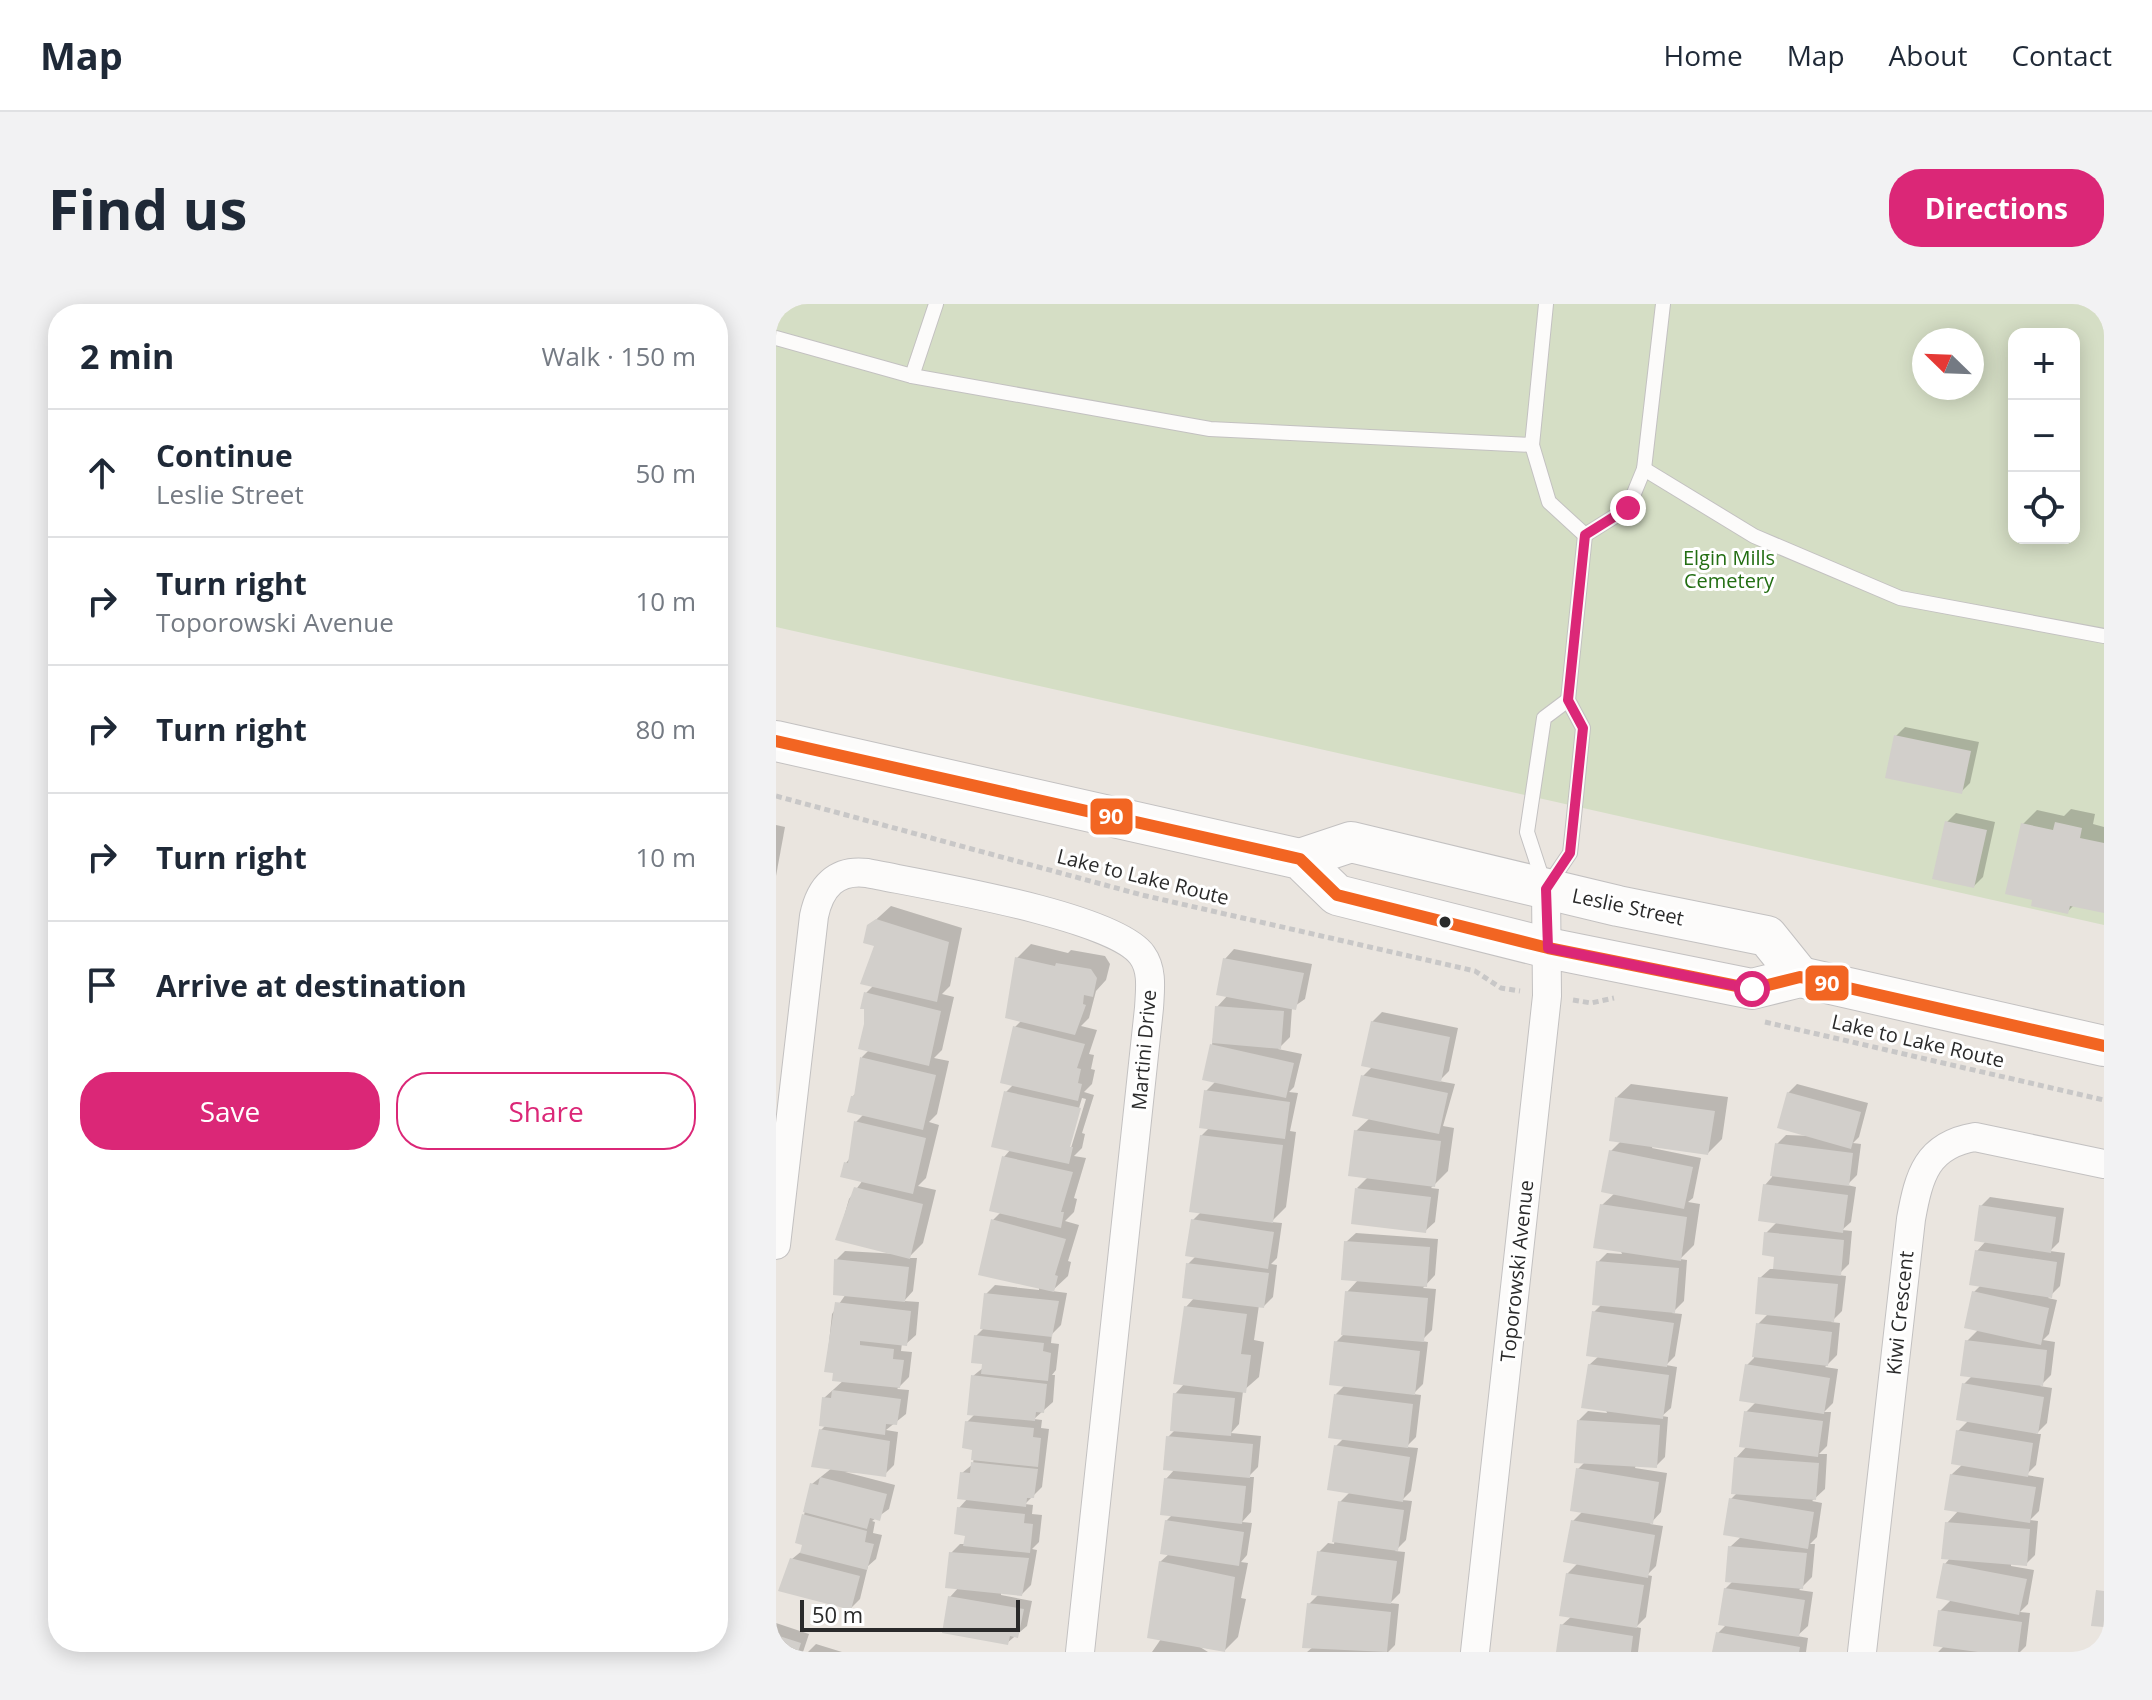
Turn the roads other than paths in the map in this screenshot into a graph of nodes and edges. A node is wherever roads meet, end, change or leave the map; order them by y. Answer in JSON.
{"nodes":[{"id":1,"x":936,"y":304,"type":"edge"},
{"id":2,"x":1546,"y":304,"type":"edge"},
{"id":3,"x":1663,"y":304,"type":"edge"},
{"id":4,"x":776,"y":338,"type":"edge"},
{"id":5,"x":912,"y":376,"type":"junction"},
{"id":6,"x":1532,"y":445,"type":"junction"},
{"id":7,"x":1644,"y":469,"type":"junction"},
{"id":8,"x":1585,"y":535,"type":"junction"},
{"id":9,"x":2104,"y":636,"type":"edge"},
{"id":10,"x":1568,"y":700,"type":"junction"},
{"id":11,"x":776,"y":741,"type":"edge"},
{"id":12,"x":1300,"y":859,"type":"junction"},
{"id":13,"x":1546,"y":889,"type":"junction"},
{"id":14,"x":1548,"y":948,"type":"junction"},
{"id":15,"x":1800,"y":977,"type":"junction"},
{"id":16,"x":2104,"y":1046,"type":"edge"},
{"id":17,"x":2104,"y":1164,"type":"edge"},
{"id":18,"x":776,"y":1245,"type":"edge"},
{"id":19,"x":1080,"y":1652,"type":"edge"},
{"id":20,"x":1475,"y":1652,"type":"edge"},
{"id":21,"x":1862,"y":1652,"type":"edge"}],
"edges":[{"from":1,"to":5,"type":"lane"},
{"from":2,"to":6,"type":"lane"},
{"from":3,"to":7,"type":"lane"},
{"from":4,"to":5,"type":"lane"},
{"from":5,"to":6,"type":"lane"},
{"from":6,"to":8,"type":"lane"},
{"from":7,"to":8,"type":"lane"},
{"from":7,"to":9,"type":"lane"},
{"from":8,"to":10,"type":"lane"},
{"from":10,"to":13,"type":"lane"},
{"from":10,"to":13,"type":"lane"},
{"from":11,"to":12,"type":"main road"},
{"from":12,"to":13,"type":"main road","name":"Leslie Street"},
{"from":12,"to":14,"type":"main road"},
{"from":13,"to":14,"type":"street","name":"Toporowski Avenue"},
{"from":13,"to":15,"type":"main road","name":"Leslie Street"},
{"from":14,"to":15,"type":"main road"},
{"from":14,"to":20,"type":"street","name":"Toporowski Avenue"},
{"from":15,"to":16,"type":"main road"},
{"from":17,"to":21,"type":"street","name":"Kiwi Crescent"},
{"from":18,"to":19,"type":"street","name":"Martini Drive"}]}
